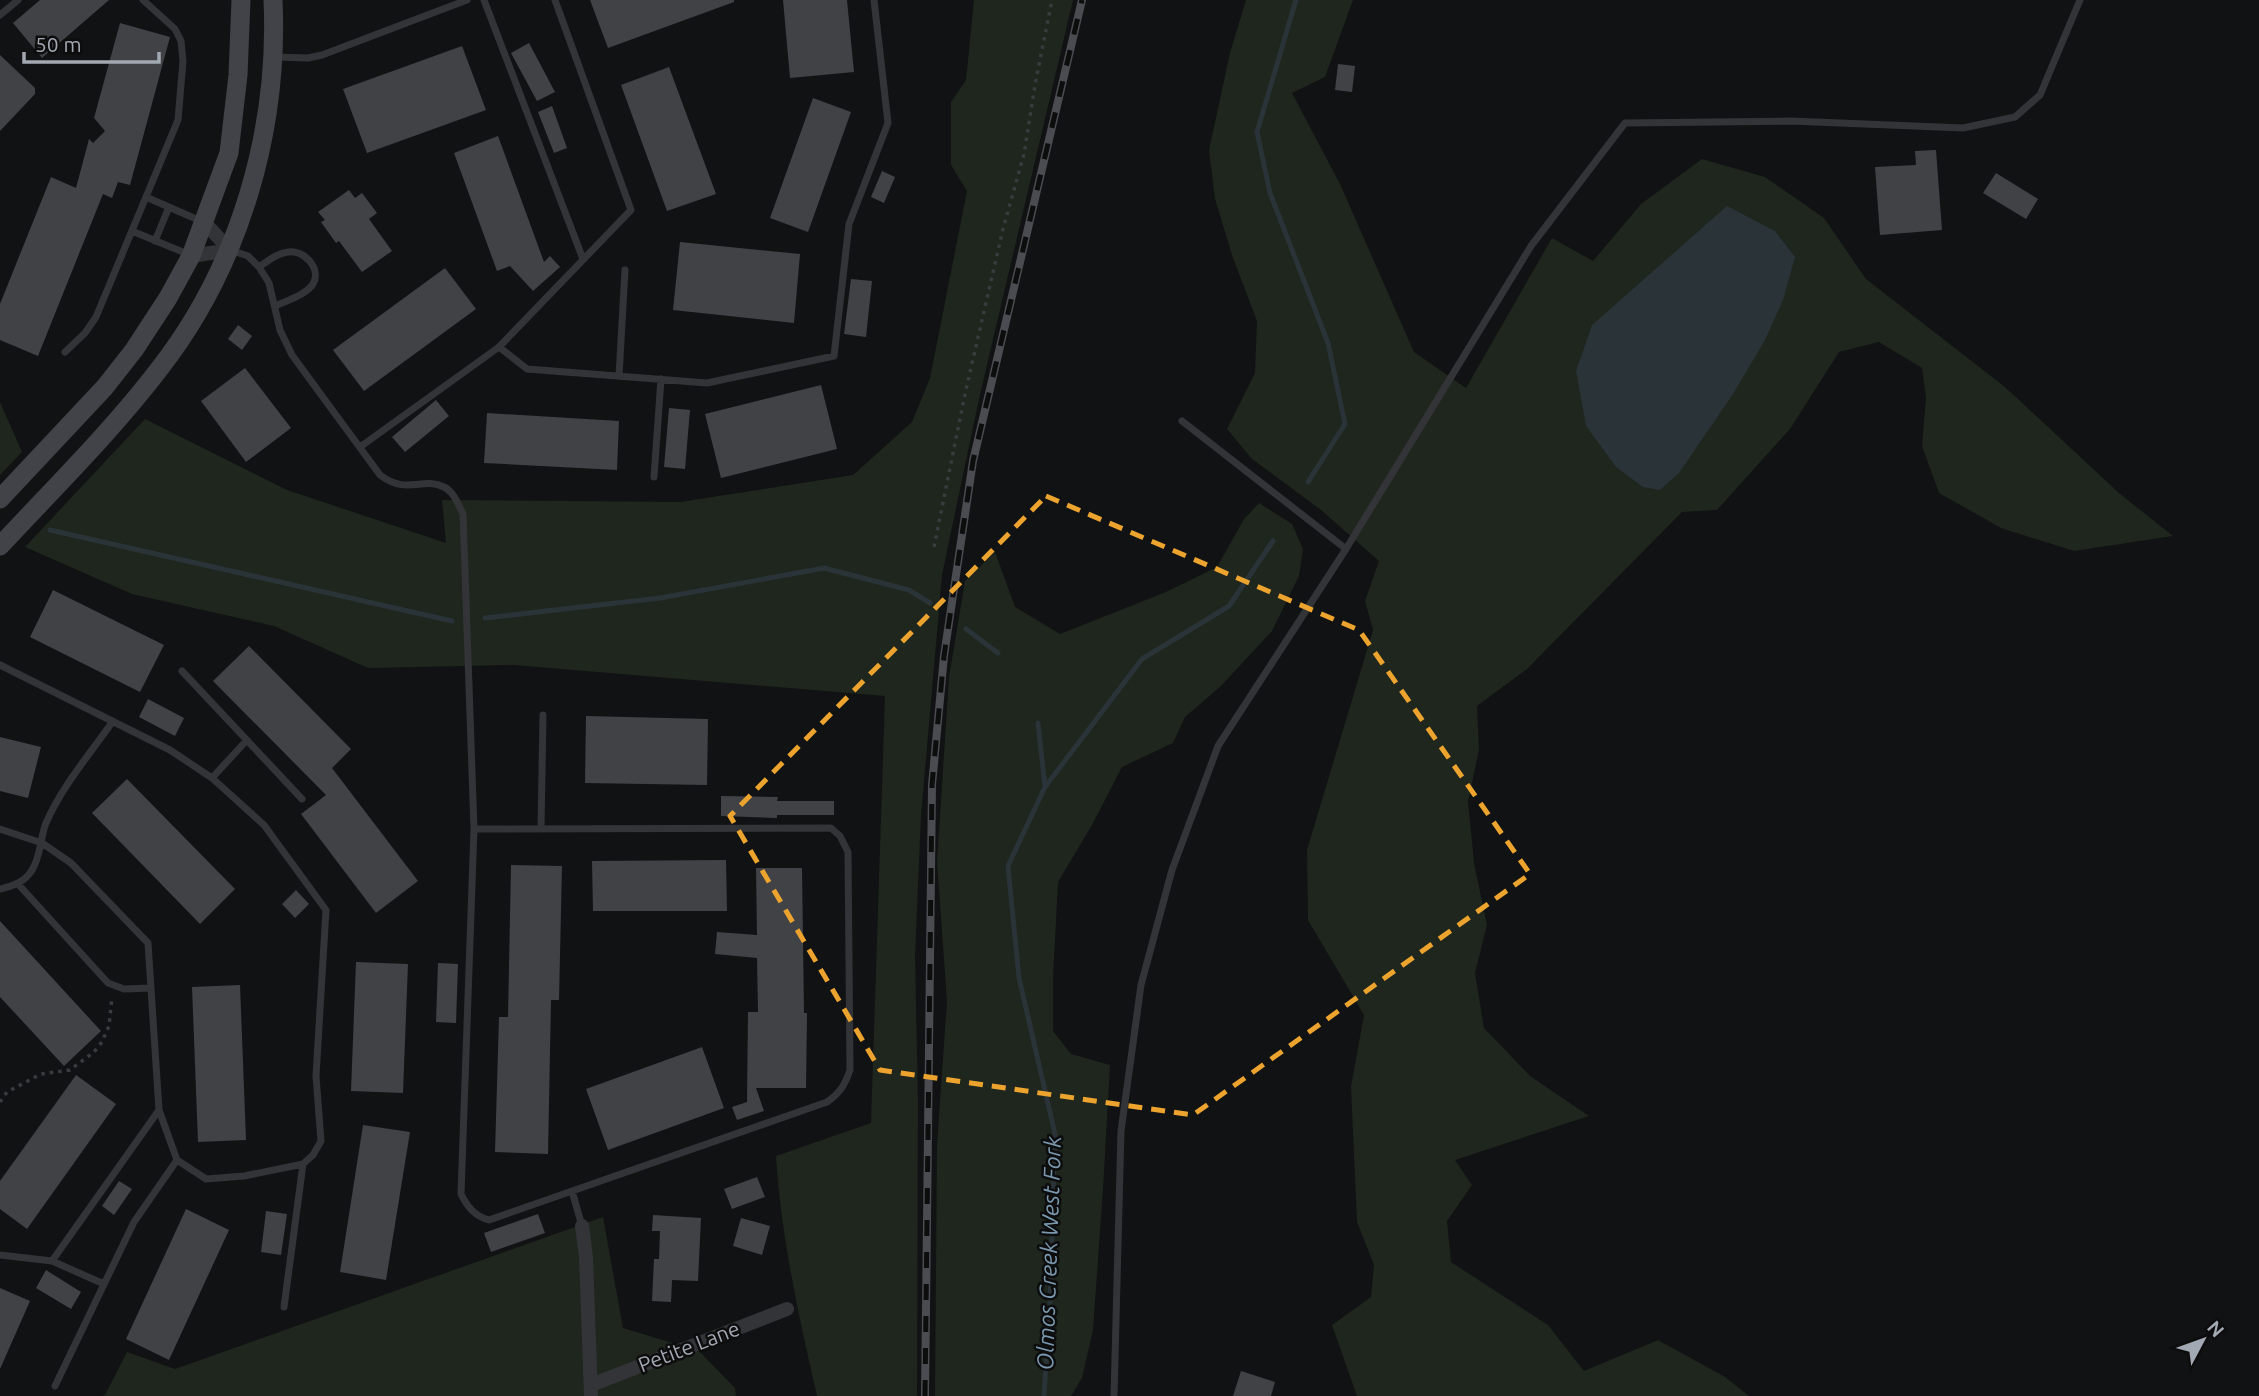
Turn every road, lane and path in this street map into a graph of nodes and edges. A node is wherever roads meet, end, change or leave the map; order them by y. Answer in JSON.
{"nodes":[{"id":1,"x":18,"y":0,"type":"edge"},
{"id":2,"x":143,"y":0,"type":"edge"},
{"id":3,"x":241,"y":0,"type":"edge"},
{"id":4,"x":273,"y":0,"type":"edge"},
{"id":5,"x":467,"y":0,"type":"edge"},
{"id":6,"x":484,"y":0,"type":"edge"},
{"id":7,"x":555,"y":0,"type":"edge"},
{"id":8,"x":874,"y":0,"type":"edge"},
{"id":9,"x":1052,"y":0,"type":"edge"},
{"id":10,"x":2080,"y":0,"type":"edge"},
{"id":11,"x":0,"y":15,"type":"edge"},
{"id":12,"x":272,"y":57,"type":"junction"},
{"id":13,"x":146,"y":197,"type":"junction"},
{"id":14,"x":169,"y":207,"type":"junction"},
{"id":15,"x":204,"y":222,"type":"junction"},
{"id":16,"x":132,"y":231,"type":"junction"},
{"id":17,"x":155,"y":241,"type":"junction"},
{"id":18,"x":230,"y":250,"type":"junction"},
{"id":19,"x":191,"y":256,"type":"junction"},
{"id":20,"x":583,"y":259,"type":"junction"},
{"id":21,"x":259,"y":267,"type":"junction"},
{"id":22,"x":625,"y":270,"type":"dead end"},
{"id":23,"x":275,"y":306,"type":"junction"},
{"id":24,"x":499,"y":346,"type":"junction"},
{"id":25,"x":65,"y":352,"type":"dead end"},
{"id":26,"x":619,"y":376,"type":"junction"},
{"id":27,"x":661,"y":379,"type":"junction"},
{"id":28,"x":1182,"y":421,"type":"dead end"},
{"id":29,"x":360,"y":447,"type":"junction"},
{"id":30,"x":654,"y":477,"type":"dead end"},
{"id":31,"x":0,"y":499,"type":"edge"},
{"id":32,"x":0,"y":546,"type":"edge"},
{"id":33,"x":934,"y":547,"type":"dead end"},
{"id":34,"x":1346,"y":549,"type":"junction"},
{"id":35,"x":0,"y":665,"type":"edge"},
{"id":36,"x":182,"y":671,"type":"dead end"},
{"id":37,"x":543,"y":715,"type":"dead end"},
{"id":38,"x":113,"y":721,"type":"junction"},
{"id":39,"x":247,"y":740,"type":"junction"},
{"id":40,"x":212,"y":778,"type":"junction"},
{"id":41,"x":302,"y":799,"type":"dead end"},
{"id":42,"x":0,"y":829,"type":"edge"},
{"id":43,"x":474,"y":829,"type":"junction"},
{"id":44,"x":541,"y":829,"type":"junction"},
{"id":45,"x":42,"y":844,"type":"junction"},
{"id":46,"x":18,"y":884,"type":"junction"},
{"id":47,"x":0,"y":889,"type":"edge"},
{"id":48,"x":113,"y":984,"type":"junction"},
{"id":49,"x":151,"y":988,"type":"junction"},
{"id":50,"x":0,"y":1102,"type":"edge"},
{"id":51,"x":159,"y":1110,"type":"junction"},
{"id":52,"x":177,"y":1160,"type":"junction"},
{"id":53,"x":303,"y":1164,"type":"junction"},
{"id":54,"x":572,"y":1191,"type":"junction"},
{"id":55,"x":582,"y":1226,"type":"joint"},
{"id":56,"x":0,"y":1255,"type":"edge"},
{"id":57,"x":52,"y":1261,"type":"junction"},
{"id":58,"x":104,"y":1284,"type":"junction"},
{"id":59,"x":284,"y":1307,"type":"dead end"},
{"id":60,"x":787,"y":1309,"type":"dead end"},
{"id":61,"x":55,"y":1386,"type":"dead end"},
{"id":62,"x":591,"y":1390,"type":"edge"},
{"id":63,"x":1114,"y":1396,"type":"edge"}],
"edges":[{"from":1,"to":11,"type":"lane"},
{"from":2,"to":13,"type":"lane"},
{"from":3,"to":15,"type":"main road"},
{"from":4,"to":12,"type":"main road"},
{"from":5,"to":12,"type":"lane"},
{"from":6,"to":20,"type":"lane"},
{"from":7,"to":20,"type":"lane"},
{"from":8,"to":27,"type":"lane"},
{"from":9,"to":33,"type":"path"},
{"from":10,"to":34,"type":"lane"},
{"from":12,"to":18,"type":"main road"},
{"from":13,"to":14,"type":"lane"},
{"from":13,"to":16,"type":"lane"},
{"from":14,"to":15,"type":"lane"},
{"from":14,"to":17,"type":"lane"},
{"from":15,"to":18,"type":"street"},
{"from":15,"to":19,"type":"main road"},
{"from":16,"to":17,"type":"lane"},
{"from":16,"to":25,"type":"lane"},
{"from":17,"to":19,"type":"lane"},
{"from":18,"to":19,"type":"street"},
{"from":18,"to":21,"type":"lane"},
{"from":18,"to":32,"type":"main road"},
{"from":19,"to":31,"type":"main road"},
{"from":20,"to":24,"type":"lane"},
{"from":21,"to":23,"type":"lane"},
{"from":21,"to":23,"type":"lane"},
{"from":22,"to":26,"type":"lane"},
{"from":23,"to":29,"type":"lane"},
{"from":24,"to":26,"type":"lane"},
{"from":24,"to":29,"type":"lane"},
{"from":26,"to":27,"type":"lane"},
{"from":27,"to":30,"type":"lane"},
{"from":28,"to":34,"type":"lane"},
{"from":29,"to":43,"type":"lane"},
{"from":34,"to":63,"type":"lane"},
{"from":35,"to":38,"type":"lane"},
{"from":36,"to":39,"type":"lane"},
{"from":37,"to":44,"type":"lane"},
{"from":38,"to":40,"type":"lane"},
{"from":38,"to":45,"type":"lane"},
{"from":39,"to":40,"type":"lane"},
{"from":39,"to":41,"type":"lane"},
{"from":40,"to":53,"type":"lane"},
{"from":42,"to":45,"type":"lane"},
{"from":43,"to":44,"type":"lane"},
{"from":43,"to":54,"type":"lane"},
{"from":44,"to":54,"type":"lane"},
{"from":45,"to":46,"type":"lane"},
{"from":45,"to":49,"type":"lane"},
{"from":46,"to":47,"type":"lane"},
{"from":46,"to":48,"type":"lane"},
{"from":48,"to":49,"type":"lane"},
{"from":48,"to":50,"type":"path"},
{"from":49,"to":51,"type":"lane"},
{"from":51,"to":52,"type":"lane"},
{"from":51,"to":57,"type":"lane"},
{"from":52,"to":53,"type":"lane"},
{"from":52,"to":58,"type":"lane"},
{"from":53,"to":59,"type":"lane"},
{"from":54,"to":55,"type":"lane"},
{"from":55,"to":62,"type":"street"},
{"from":56,"to":57,"type":"lane"},
{"from":57,"to":58,"type":"lane"},
{"from":58,"to":61,"type":"lane"},
{"from":60,"to":62,"type":"street","name":"Petite Lane"}]}
